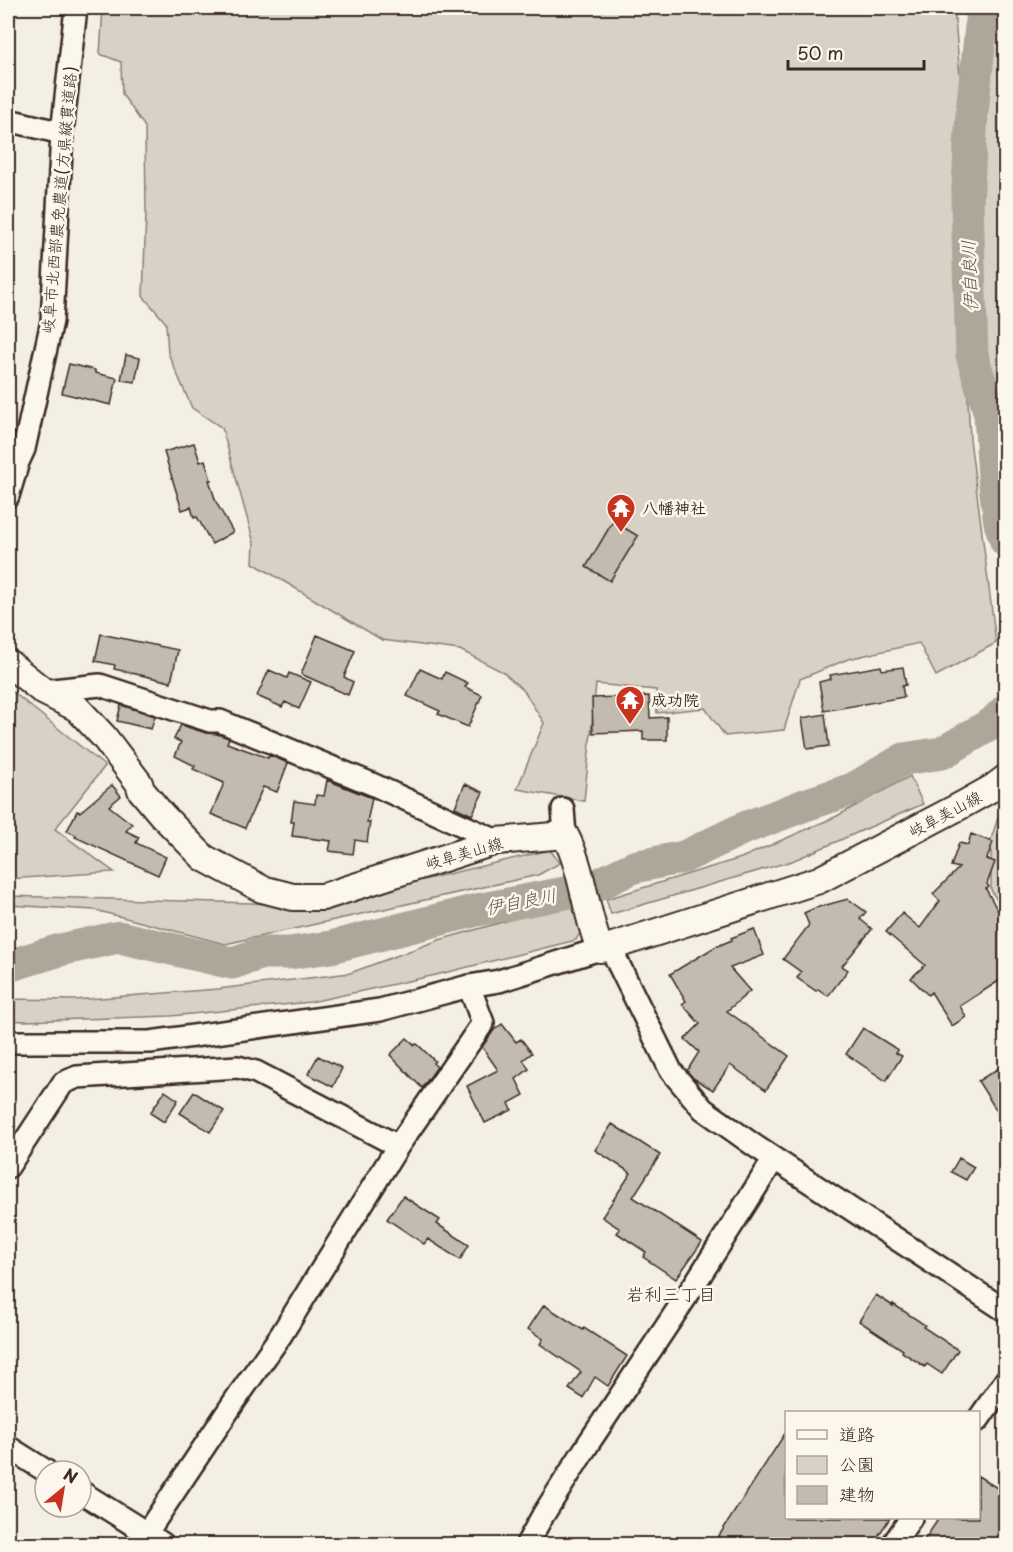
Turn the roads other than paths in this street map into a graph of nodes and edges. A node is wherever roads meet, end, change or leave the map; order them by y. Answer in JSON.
{"nodes":[{"id":1,"x":76,"y":8,"type":"edge"},
{"id":2,"x":8,"y":120,"type":"edge"},
{"id":3,"x":62,"y":133,"type":"junction"},
{"id":4,"x":8,"y":496,"type":"edge"},
{"id":5,"x":8,"y":663,"type":"edge"},
{"id":6,"x":43,"y":691,"type":"junction"},
{"id":7,"x":1005,"y":778,"type":"edge"},
{"id":8,"x":563,"y":808,"type":"dead end"},
{"id":9,"x":497,"y":841,"type":"junction"},
{"id":10,"x":569,"y":842,"type":"junction"},
{"id":11,"x":601,"y":942,"type":"junction"},
{"id":12,"x":469,"y":986,"type":"junction"},
{"id":13,"x":8,"y":1042,"type":"edge"},
{"id":14,"x":398,"y":1146,"type":"junction"},
{"id":15,"x":774,"y":1159,"type":"junction"},
{"id":16,"x":8,"y":1167,"type":"edge"},
{"id":17,"x":1005,"y":1311,"type":"edge"},
{"id":18,"x":1005,"y":1380,"type":"edge"},
{"id":19,"x":980,"y":1417,"type":"edge"},
{"id":20,"x":8,"y":1447,"type":"edge"},
{"id":21,"x":33,"y":1463,"type":"edge"},
{"id":22,"x":93,"y":1500,"type":"edge"},
{"id":23,"x":910,"y":1519,"type":"edge"},
{"id":24,"x":151,"y":1541,"type":"edge"},
{"id":25,"x":526,"y":1545,"type":"edge"},
{"id":26,"x":893,"y":1545,"type":"edge"}],
"edges":[{"from":1,"to":3,"type":"street","name":"岐阜市北西部農免農道(方県縦貫道路)"},
{"from":2,"to":3,"type":"street"},
{"from":3,"to":4,"type":"street","name":"岐阜市北西部農免農道(方県縦貫道路)"},
{"from":5,"to":6,"type":"main road","name":"岐阜美山線"},
{"from":6,"to":9,"type":"street"},
{"from":6,"to":9,"type":"main road","name":"岐阜美山線"},
{"from":7,"to":11,"type":"main road","name":"岐阜美山線"},
{"from":8,"to":10,"type":"street"},
{"from":9,"to":10,"type":"main road","name":"岐阜美山線"},
{"from":10,"to":11,"type":"main road"},
{"from":11,"to":12,"type":"street"},
{"from":11,"to":15,"type":"street"},
{"from":12,"to":13,"type":"street"},
{"from":12,"to":14,"type":"street"},
{"from":14,"to":16,"type":"street"},
{"from":14,"to":24,"type":"street"},
{"from":15,"to":17,"type":"street"},
{"from":15,"to":25,"type":"street"},
{"from":18,"to":19,"type":"street"},
{"from":20,"to":21,"type":"street"},
{"from":22,"to":24,"type":"street"},
{"from":23,"to":26,"type":"street"}]}
